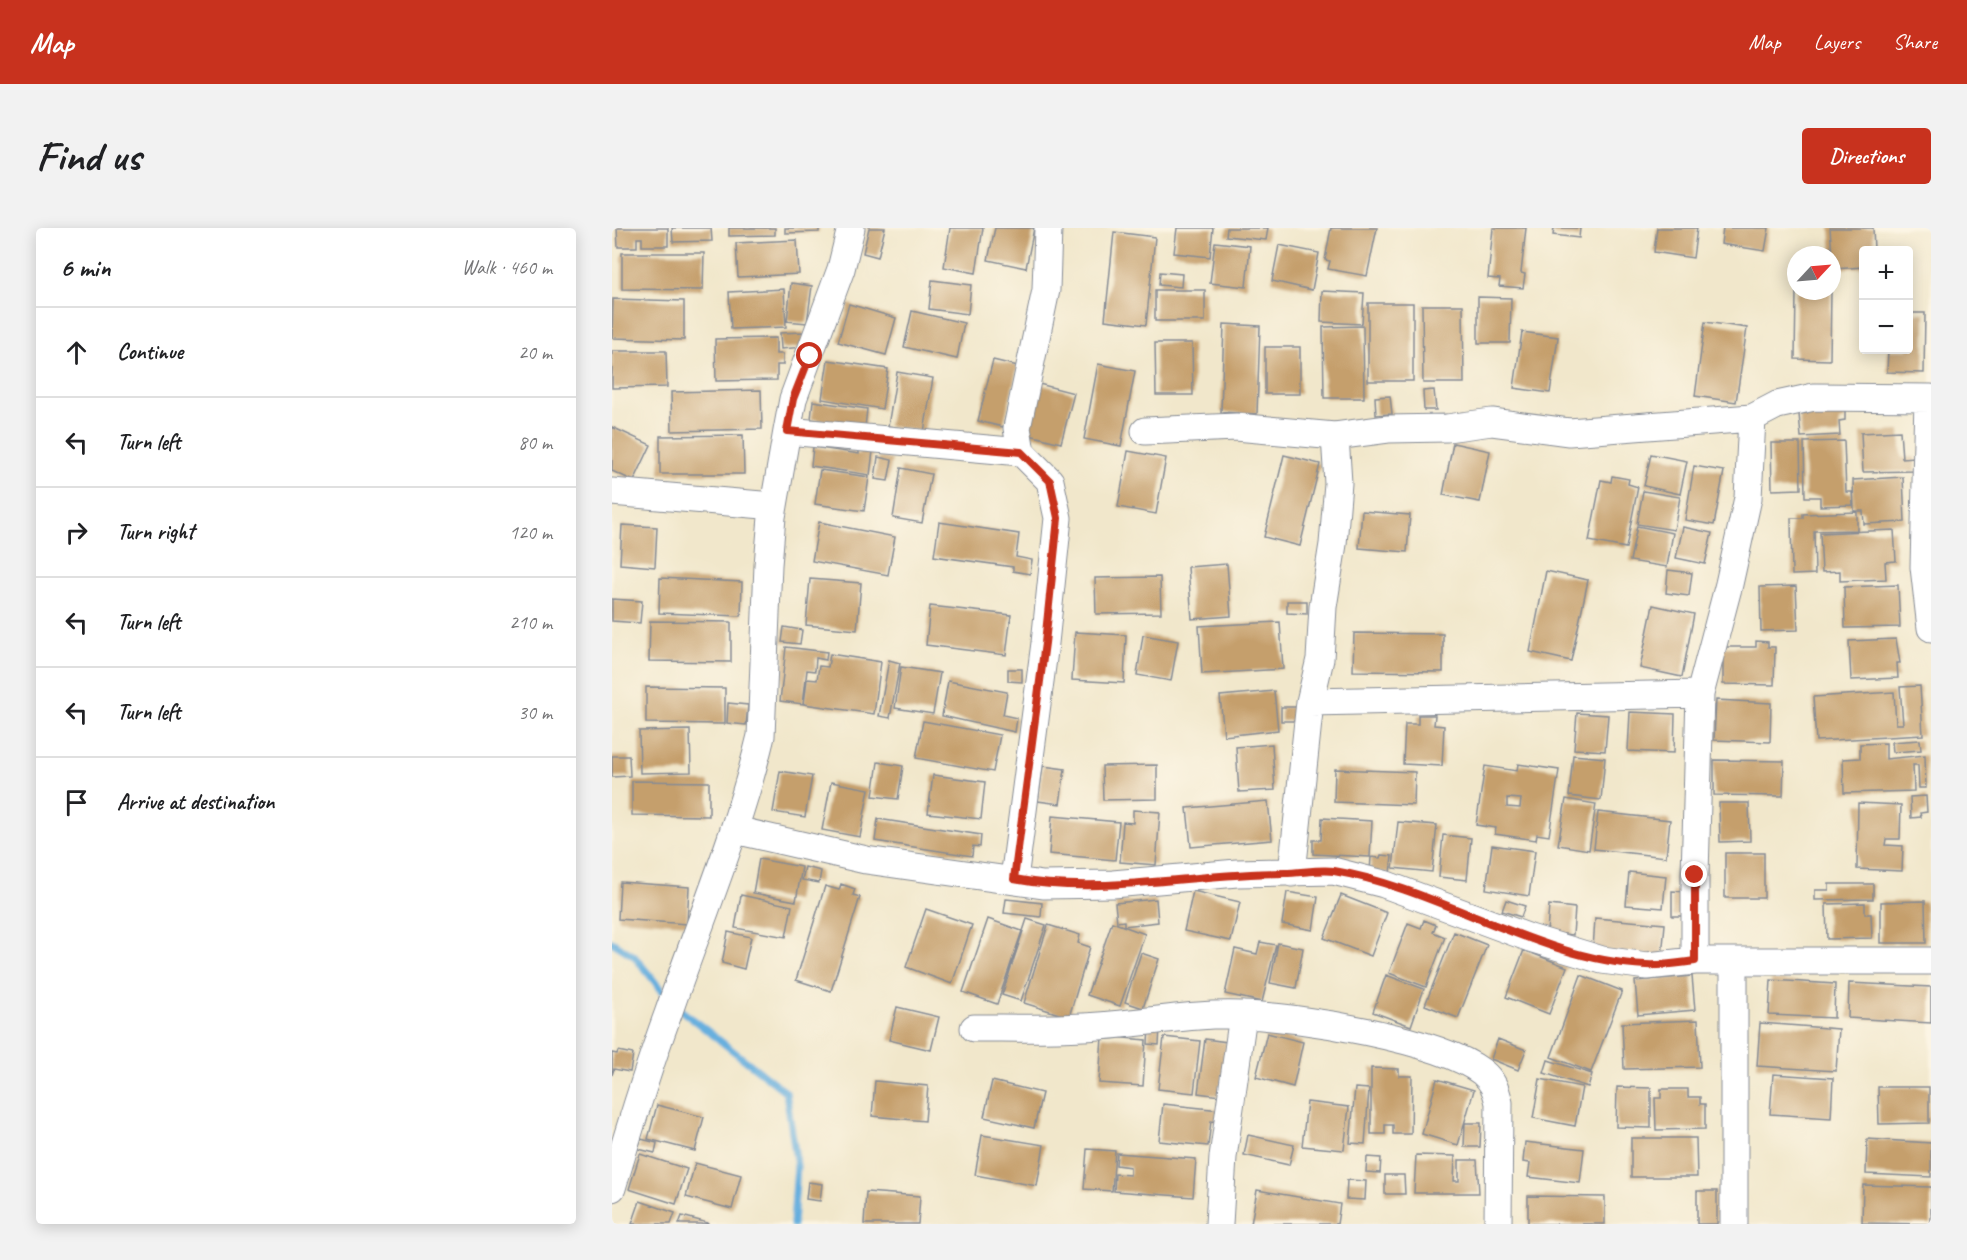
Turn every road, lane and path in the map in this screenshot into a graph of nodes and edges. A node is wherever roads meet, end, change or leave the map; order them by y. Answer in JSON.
{"nodes":[{"id":1,"x":851,"y":228,"type":"edge"},
{"id":2,"x":1048,"y":228,"type":"edge"},
{"id":3,"x":1930,"y":398,"type":"edge"},
{"id":4,"x":1752,"y":418,"type":"junction"},
{"id":5,"x":787,"y":431,"type":"junction"},
{"id":6,"x":1145,"y":431,"type":"dead end"},
{"id":7,"x":1335,"y":436,"type":"junction"},
{"id":8,"x":1021,"y":452,"type":"junction"},
{"id":9,"x":612,"y":492,"type":"edge"},
{"id":10,"x":774,"y":506,"type":"junction"},
{"id":11,"x":1931,"y":628,"type":"edge"},
{"id":12,"x":1700,"y":694,"type":"junction"},
{"id":13,"x":1310,"y":702,"type":"junction"},
{"id":14,"x":735,"y":830,"type":"junction"},
{"id":15,"x":1292,"y":873,"type":"junction"},
{"id":16,"x":1014,"y":879,"type":"junction"},
{"id":17,"x":1695,"y":961,"type":"junction"},
{"id":18,"x":1931,"y":961,"type":"edge"},
{"id":19,"x":1734,"y":963,"type":"junction"},
{"id":20,"x":1243,"y":1015,"type":"junction"},
{"id":21,"x":974,"y":1028,"type":"dead end"},
{"id":22,"x":614,"y":1177,"type":"edge"},
{"id":23,"x":1219,"y":1224,"type":"edge"},
{"id":24,"x":1498,"y":1224,"type":"edge"},
{"id":25,"x":1734,"y":1224,"type":"edge"}],
"edges":[{"from":1,"to":5,"type":"street"},
{"from":2,"to":8,"type":"street"},
{"from":3,"to":4,"type":"street"},
{"from":3,"to":11,"type":"street"},
{"from":4,"to":7,"type":"street"},
{"from":4,"to":12,"type":"street"},
{"from":5,"to":8,"type":"street"},
{"from":5,"to":10,"type":"street"},
{"from":6,"to":7,"type":"street"},
{"from":7,"to":13,"type":"street"},
{"from":8,"to":16,"type":"street"},
{"from":9,"to":10,"type":"street"},
{"from":10,"to":14,"type":"street"},
{"from":12,"to":13,"type":"street"},
{"from":12,"to":17,"type":"street"},
{"from":13,"to":15,"type":"street"},
{"from":14,"to":16,"type":"street"},
{"from":14,"to":22,"type":"street"},
{"from":15,"to":16,"type":"street"},
{"from":15,"to":17,"type":"street"},
{"from":17,"to":19,"type":"street"},
{"from":18,"to":19,"type":"street"},
{"from":19,"to":25,"type":"street"},
{"from":20,"to":21,"type":"street"},
{"from":20,"to":23,"type":"street"},
{"from":20,"to":24,"type":"street"}]}
